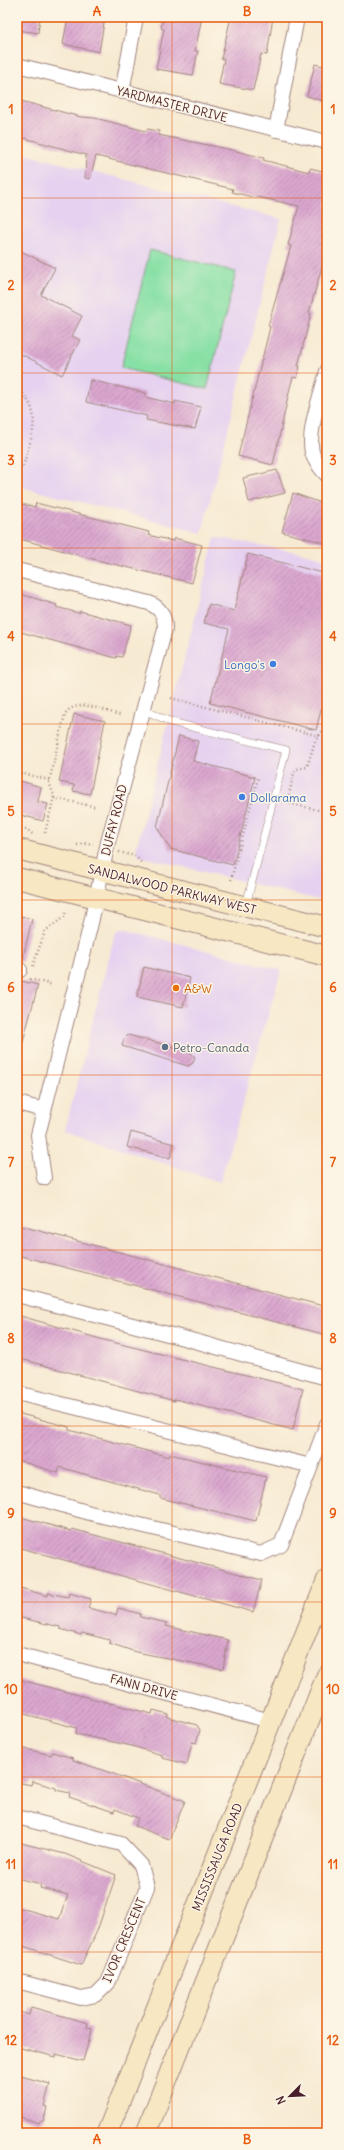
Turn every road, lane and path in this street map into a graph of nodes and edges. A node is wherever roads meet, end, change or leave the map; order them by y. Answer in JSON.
{"nodes":[{"id":1,"x":136,"y":17,"type":"edge"},
{"id":2,"x":298,"y":17,"type":"edge"},
{"id":3,"x":17,"y":65,"type":"edge"},
{"id":4,"x":122,"y":92,"type":"junction"},
{"id":5,"x":276,"y":130,"type":"junction"},
{"id":6,"x":327,"y":142,"type":"edge"},
{"id":7,"x":327,"y":371,"type":"edge"},
{"id":8,"x":17,"y":388,"type":"edge"},
{"id":9,"x":17,"y":467,"type":"edge"},
{"id":10,"x":327,"y":475,"type":"edge"},
{"id":11,"x":17,"y":570,"type":"edge"},
{"id":12,"x":171,"y":698,"type":"dead end"},
{"id":13,"x":144,"y":710,"type":"junction"},
{"id":14,"x":120,"y":715,"type":"dead end"},
{"id":15,"x":327,"y":725,"type":"edge"},
{"id":16,"x":319,"y":736,"type":"junction"},
{"id":17,"x":17,"y":772,"type":"edge"},
{"id":18,"x":258,"y":778,"type":"dead end"},
{"id":19,"x":49,"y":780,"type":"junction"},
{"id":20,"x":54,"y":798,"type":"junction"},
{"id":21,"x":97,"y":807,"type":"dead end"},
{"id":22,"x":327,"y":812,"type":"edge"},
{"id":23,"x":45,"y":833,"type":"dead end"},
{"id":24,"x":17,"y":849,"type":"edge"},
{"id":25,"x":102,"y":871,"type":"junction"},
{"id":26,"x":17,"y":878,"type":"edge"},
{"id":27,"x":232,"y":880,"type":"dead end"},
{"id":28,"x":96,"y":897,"type":"junction"},
{"id":29,"x":246,"y":907,"type":"junction"},
{"id":30,"x":66,"y":912,"type":"dead end"},
{"id":31,"x":327,"y":927,"type":"edge"},
{"id":32,"x":327,"y":956,"type":"edge"},
{"id":33,"x":53,"y":985,"type":"dead end"},
{"id":34,"x":17,"y":1103,"type":"edge"},
{"id":35,"x":44,"y":1110,"type":"junction"},
{"id":36,"x":44,"y":1178,"type":"dead end"},
{"id":37,"x":17,"y":1295,"type":"edge"},
{"id":38,"x":327,"y":1378,"type":"edge"},
{"id":39,"x":17,"y":1392,"type":"edge"},
{"id":40,"x":327,"y":1424,"type":"edge"},
{"id":41,"x":311,"y":1466,"type":"junction"},
{"id":42,"x":17,"y":1492,"type":"edge"},
{"id":43,"x":327,"y":1580,"type":"edge"},
{"id":44,"x":17,"y":1654,"type":"edge"},
{"id":45,"x":327,"y":1675,"type":"edge"},
{"id":46,"x":271,"y":1721,"type":"junction"},
{"id":47,"x":17,"y":1817,"type":"edge"},
{"id":48,"x":17,"y":1981,"type":"edge"},
{"id":49,"x":107,"y":2133,"type":"edge"},
{"id":50,"x":146,"y":2133,"type":"edge"}],
"edges":[{"from":1,"to":4,"type":"street"},
{"from":2,"to":5,"type":"street"},
{"from":3,"to":4,"type":"street","name":"YARDMASTER DRIVE"},
{"from":4,"to":5,"type":"street","name":"YARDMASTER DRIVE"},
{"from":5,"to":6,"type":"street","name":"YARDMASTER DRIVE"},
{"from":7,"to":10,"type":"street"},
{"from":8,"to":9,"type":"path"},
{"from":11,"to":13,"type":"street","name":"DUFAY ROAD"},
{"from":12,"to":16,"type":"path"},
{"from":13,"to":25,"type":"street","name":"DUFAY ROAD"},
{"from":13,"to":29,"type":"lane"},
{"from":14,"to":19,"type":"path"},
{"from":15,"to":16,"type":"path"},
{"from":16,"to":22,"type":"path"},
{"from":17,"to":19,"type":"path"},
{"from":18,"to":27,"type":"path"},
{"from":19,"to":20,"type":"path"},
{"from":20,"to":21,"type":"path"},
{"from":20,"to":23,"type":"path"},
{"from":24,"to":25,"type":"main road","name":"SANDALWOOD PARKWAY WEST"},
{"from":25,"to":28,"type":"street","name":"DUFAY ROAD"},
{"from":25,"to":29,"type":"main road","name":"SANDALWOOD PARKWAY WEST"},
{"from":26,"to":28,"type":"main road"},
{"from":28,"to":32,"type":"main road"},
{"from":28,"to":35,"type":"street","name":"DUFAY ROAD"},
{"from":29,"to":31,"type":"main road","name":"SANDALWOOD PARKWAY WEST"},
{"from":30,"to":33,"type":"path"},
{"from":34,"to":35,"type":"street"},
{"from":35,"to":36,"type":"street","name":"DUFAY ROAD"},
{"from":37,"to":38,"type":"street"},
{"from":39,"to":41,"type":"street"},
{"from":40,"to":41,"type":"street"},
{"from":41,"to":42,"type":"street"},
{"from":43,"to":46,"type":"main road","name":"MISSISSAUGA ROAD"},
{"from":44,"to":46,"type":"street","name":"FANN DRIVE"},
{"from":45,"to":50,"type":"main road"},
{"from":46,"to":49,"type":"main road","name":"MISSISSAUGA ROAD"},
{"from":47,"to":48,"type":"street","name":"IVOR CRESCENT"}]}
